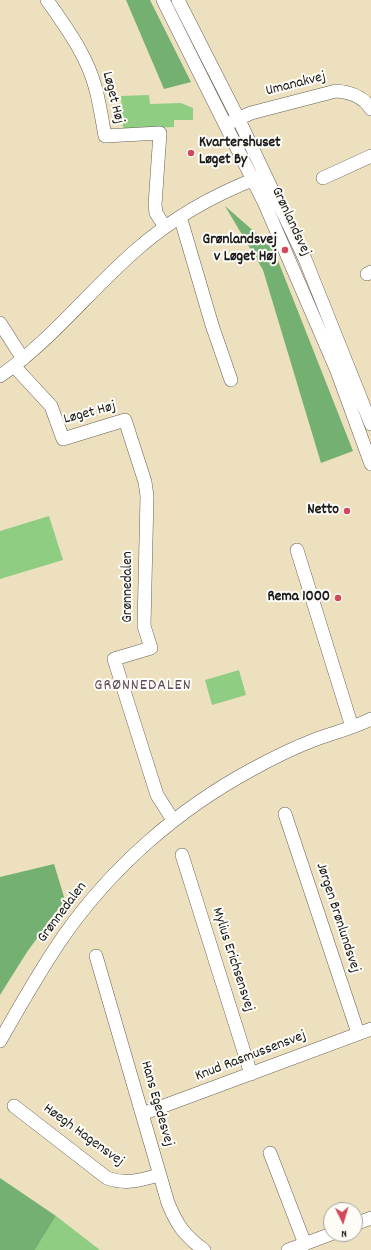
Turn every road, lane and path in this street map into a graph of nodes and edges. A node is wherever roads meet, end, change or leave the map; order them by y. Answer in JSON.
{"nodes":[{"id":1,"x":47,"y":0,"type":"edge"},
{"id":2,"x":163,"y":0,"type":"edge"},
{"id":3,"x":178,"y":0,"type":"edge"},
{"id":4,"x":371,"y":109,"type":"edge"},
{"id":5,"x":238,"y":118,"type":"junction"},
{"id":6,"x":226,"y":125,"type":"junction"},
{"id":7,"x":371,"y":156,"type":"edge"},
{"id":8,"x":265,"y":175,"type":"junction"},
{"id":9,"x":323,"y":178,"type":"dead end"},
{"id":10,"x":253,"y":180,"type":"junction"},
{"id":11,"x":179,"y":218,"type":"junction"},
{"id":12,"x":165,"y":227,"type":"junction"},
{"id":13,"x":0,"y":323,"type":"edge"},
{"id":14,"x":18,"y":363,"type":"junction"},
{"id":15,"x":0,"y":376,"type":"edge"},
{"id":16,"x":231,"y":380,"type":"dead end"},
{"id":17,"x":371,"y":424,"type":"edge"},
{"id":18,"x":371,"y":464,"type":"edge"},
{"id":19,"x":145,"y":482,"type":"joint"},
{"id":20,"x":297,"y":550,"type":"dead end"},
{"id":21,"x":371,"y":719,"type":"edge"},
{"id":22,"x":371,"y":724,"type":"edge"},
{"id":23,"x":355,"y":726,"type":"junction"},
{"id":24,"x":285,"y":814,"type":"dead end"},
{"id":25,"x":173,"y":820,"type":"junction"},
{"id":26,"x":182,"y":855,"type":"dead end"},
{"id":27,"x":96,"y":956,"type":"dead end"},
{"id":28,"x":371,"y":1029,"type":"edge"},
{"id":29,"x":358,"y":1033,"type":"junction"},
{"id":30,"x":0,"y":1041,"type":"edge"},
{"id":31,"x":251,"y":1074,"type":"junction"},
{"id":32,"x":14,"y":1106,"type":"dead end"},
{"id":33,"x":142,"y":1114,"type":"junction"},
{"id":34,"x":270,"y":1153,"type":"dead end"},
{"id":35,"x":159,"y":1175,"type":"junction"},
{"id":36,"x":323,"y":1237,"type":"edge"},
{"id":37,"x":305,"y":1244,"type":"junction"},
{"id":38,"x":204,"y":1250,"type":"edge"},
{"id":39,"x":288,"y":1250,"type":"edge"}],
"edges":[{"from":1,"to":12,"type":"street","name":"Løget Høj"},
{"from":2,"to":6,"type":"street","name":"Grønlandsvej"},
{"from":3,"to":5,"type":"street","name":"Grønlandsvej"},
{"from":4,"to":5,"type":"street","name":"Umanakvej"},
{"from":5,"to":6,"type":"street","name":"Umanakvej"},
{"from":5,"to":8,"type":"street","name":"Grønlandsvej"},
{"from":6,"to":10,"type":"street","name":"Grønlandsvej"},
{"from":7,"to":9,"type":"street"},
{"from":8,"to":10,"type":"street"},
{"from":8,"to":17,"type":"street","name":"Grønlandsvej"},
{"from":10,"to":11,"type":"street"},
{"from":10,"to":18,"type":"street","name":"Grønlandsvej"},
{"from":11,"to":12,"type":"street"},
{"from":11,"to":16,"type":"street"},
{"from":12,"to":14,"type":"street"},
{"from":13,"to":14,"type":"street","name":"Løget Høj"},
{"from":14,"to":15,"type":"street"},
{"from":14,"to":19,"type":"street","name":"Løget Høj"},
{"from":19,"to":25,"type":"street","name":"Grønnedalen"},
{"from":20,"to":23,"type":"street"},
{"from":21,"to":23,"type":"street","name":"Grønnedalen"},
{"from":22,"to":23,"type":"street","name":"Grønnedalen"},
{"from":23,"to":25,"type":"street","name":"Grønnedalen"},
{"from":24,"to":29,"type":"street","name":"Jørgen Brønlundsvej"},
{"from":25,"to":30,"type":"street","name":"Grønnedalen"},
{"from":26,"to":31,"type":"street","name":"Mylius Erichsensvej"},
{"from":27,"to":33,"type":"street","name":"Hans Egedesvej"},
{"from":28,"to":29,"type":"street","name":"Knud Rasmussensvej"},
{"from":29,"to":31,"type":"street","name":"Knud Rasmussensvej"},
{"from":31,"to":33,"type":"street","name":"Knud Rasmussensvej"},
{"from":32,"to":35,"type":"street","name":"Høegh Hagensvej"},
{"from":33,"to":35,"type":"street","name":"Hans Egedesvej"},
{"from":34,"to":37,"type":"street"},
{"from":35,"to":38,"type":"street","name":"Hans Egedesvej"},
{"from":36,"to":37,"type":"street"},
{"from":37,"to":39,"type":"street"}]}
